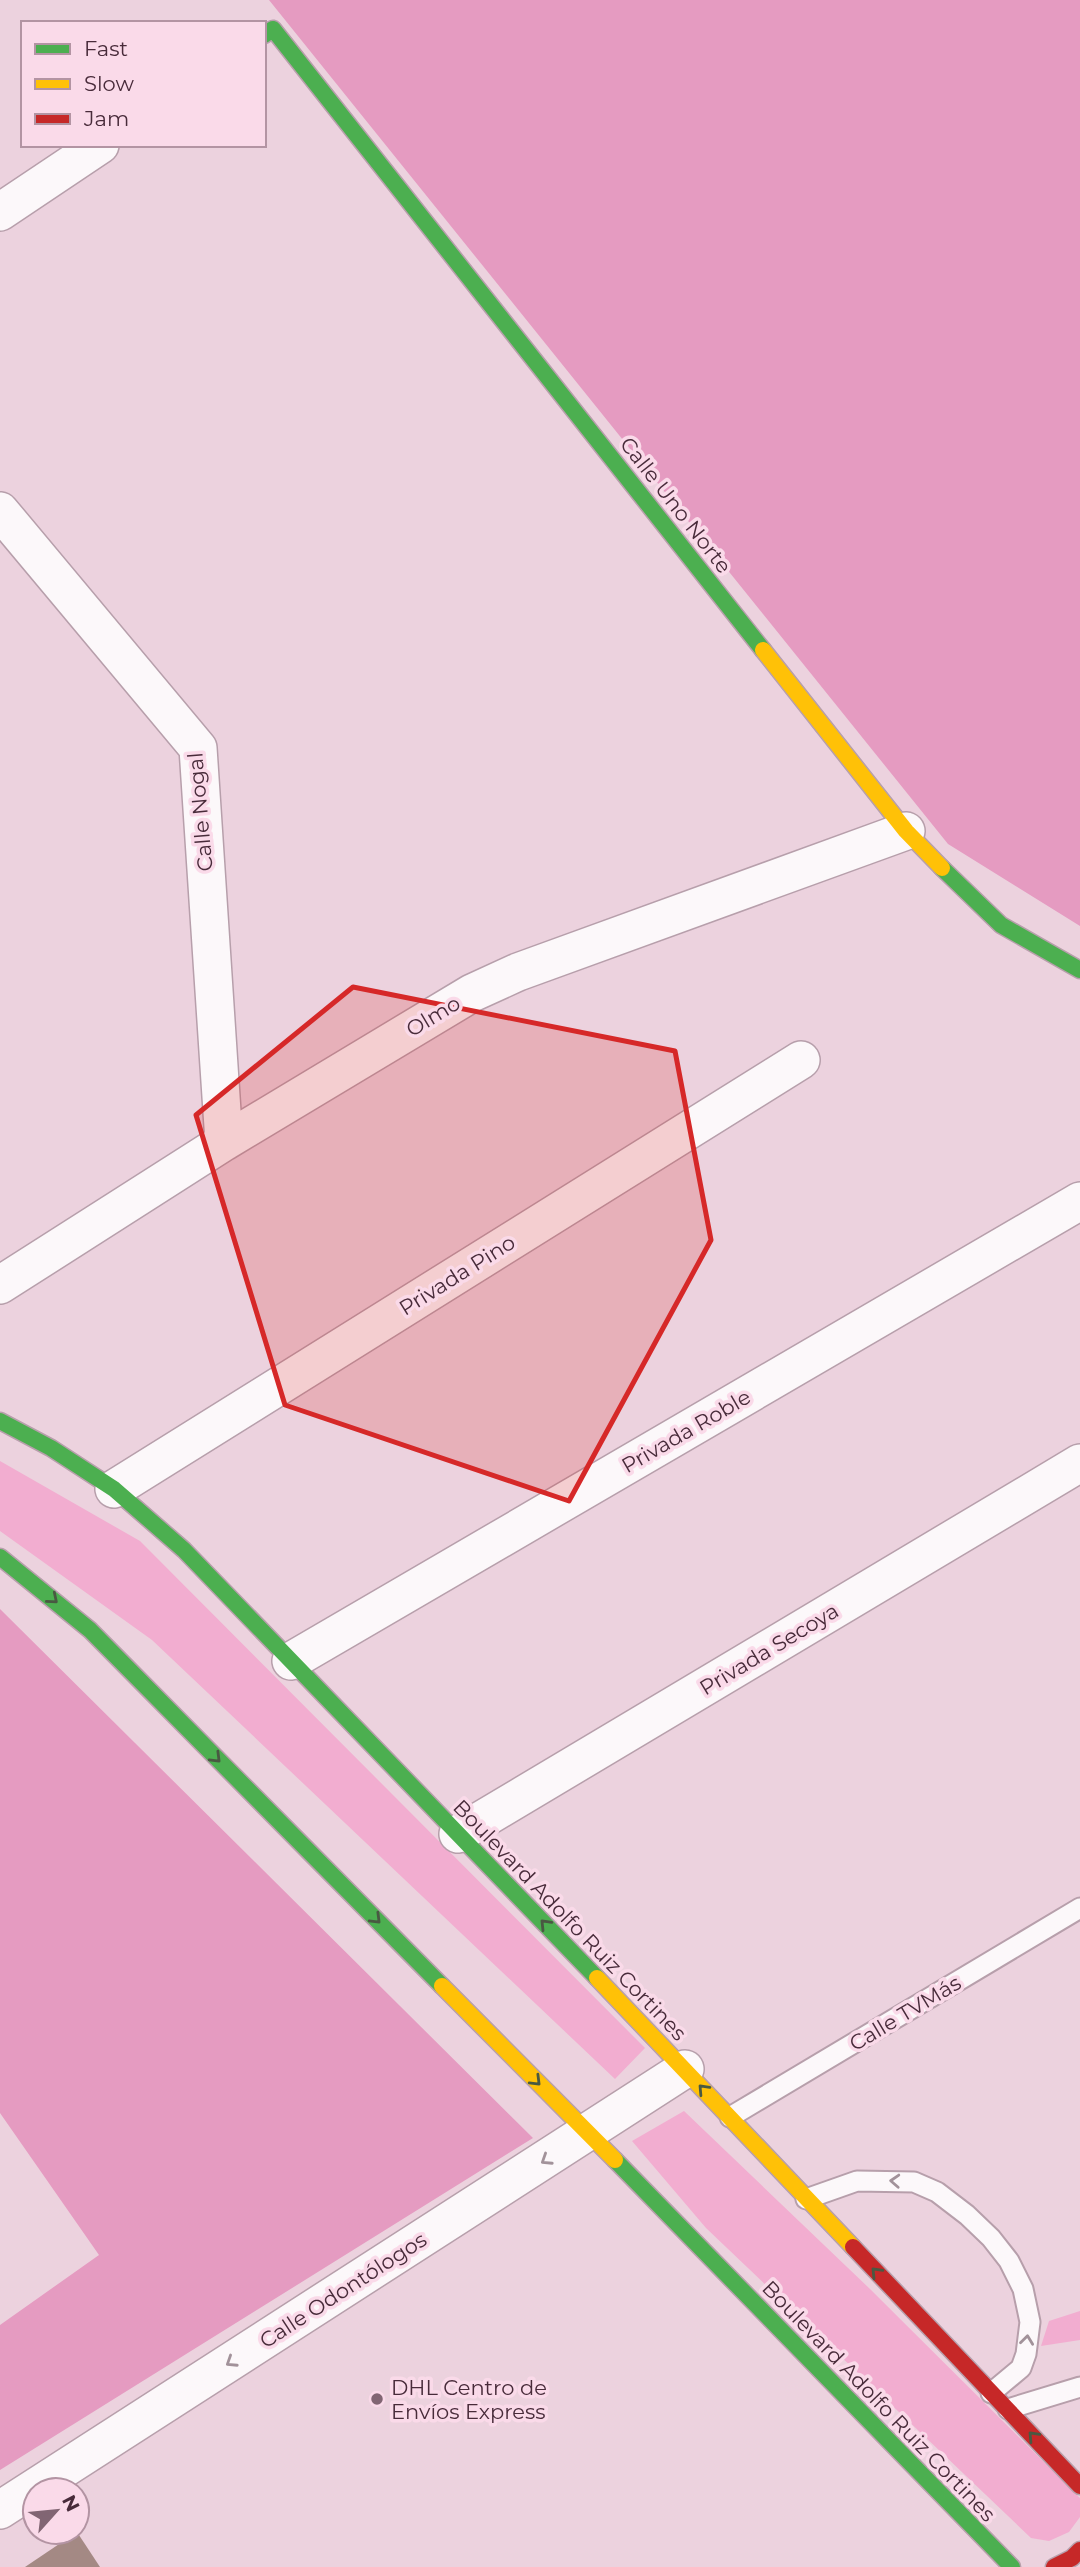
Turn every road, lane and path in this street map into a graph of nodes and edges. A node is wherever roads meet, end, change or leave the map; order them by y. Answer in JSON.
{"nodes":[{"id":1,"x":269,"y":32,"type":"edge"},
{"id":2,"x":97,"y":147,"type":"edge"},
{"id":3,"x":0,"y":212,"type":"edge"},
{"id":4,"x":0,"y":511,"type":"edge"},
{"id":5,"x":906,"y":831,"type":"junction"},
{"id":6,"x":1080,"y":970,"type":"edge"},
{"id":7,"x":801,"y":1060,"type":"dead end"},
{"id":8,"x":224,"y":1142,"type":"junction"},
{"id":9,"x":1080,"y":1201,"type":"edge"},
{"id":10,"x":0,"y":1285,"type":"edge"},
{"id":11,"x":0,"y":1421,"type":"edge"},
{"id":12,"x":1080,"y":1463,"type":"edge"},
{"id":13,"x":114,"y":1489,"type":"junction"},
{"id":14,"x":0,"y":1557,"type":"edge"},
{"id":15,"x":291,"y":1661,"type":"junction"},
{"id":16,"x":458,"y":1834,"type":"junction"},
{"id":17,"x":1080,"y":1908,"type":"edge"},
{"id":18,"x":685,"y":2069,"type":"junction"},
{"id":19,"x":730,"y":2118,"type":"junction"},
{"id":20,"x":588,"y":2133,"type":"junction"},
{"id":21,"x":806,"y":2199,"type":"junction"},
{"id":22,"x":1080,"y":2387,"type":"edge"},
{"id":23,"x":991,"y":2393,"type":"junction"},
{"id":24,"x":1008,"y":2409,"type":"junction"},
{"id":25,"x":1080,"y":2486,"type":"edge"},
{"id":26,"x":0,"y":2510,"type":"edge"},
{"id":27,"x":1080,"y":2550,"type":"edge"},
{"id":28,"x":1012,"y":2567,"type":"edge"},
{"id":29,"x":1054,"y":2567,"type":"edge"}],
"edges":[{"from":1,"to":5,"type":"main road","name":"Calle Uno Norte"},
{"from":2,"to":3,"type":"street"},
{"from":4,"to":8,"type":"street","name":"Calle Nogal"},
{"from":5,"to":6,"type":"main road","name":"Calle Uno Norte"},
{"from":5,"to":8,"type":"street","name":"Olmo"},
{"from":7,"to":13,"type":"street","name":"Privada Pino"},
{"from":8,"to":10,"type":"street","name":"Olmo"},
{"from":9,"to":15,"type":"street","name":"Privada Roble"},
{"from":11,"to":13,"type":"main road","name":"Boulevard Adolfo Ruiz Cortines"},
{"from":12,"to":16,"type":"street","name":"Privada Secoya"},
{"from":13,"to":15,"type":"main road","name":"Boulevard Adolfo Ruiz Cortines"},
{"from":14,"to":20,"type":"main road","name":"Boulevard Adolfo Ruiz Cortines","one_way":true},
{"from":15,"to":16,"type":"main road","name":"Boulevard Adolfo Ruiz Cortines"},
{"from":18,"to":16,"type":"main road","name":"Boulevard Adolfo Ruiz Cortines","one_way":true},
{"from":17,"to":19,"type":"lane","name":"Calle TVMás"},
{"from":19,"to":18,"type":"main road","name":"Boulevard Adolfo Ruiz Cortines","one_way":true},
{"from":18,"to":20,"type":"street","name":"Calle Odontólogos"},
{"from":19,"to":21,"type":"main road","name":"Boulevard Adolfo Ruiz Cortines"},
{"from":20,"to":26,"type":"street","name":"Calle Odontólogos","one_way":true},
{"from":20,"to":28,"type":"main road","name":"Boulevard Adolfo Ruiz Cortines"},
{"from":23,"to":21,"type":"main road","name":"Boulevard Adolfo Ruiz Cortines","one_way":true},
{"from":23,"to":21,"type":"lane","one_way":true},
{"from":22,"to":24,"type":"lane"},
{"from":23,"to":24,"type":"main road","name":"Boulevard Adolfo Ruiz Cortines"},
{"from":25,"to":24,"type":"main road","name":"Boulevard Adolfo Ruiz Cortines","one_way":true},
{"from":27,"to":29,"type":"main road"}]}
